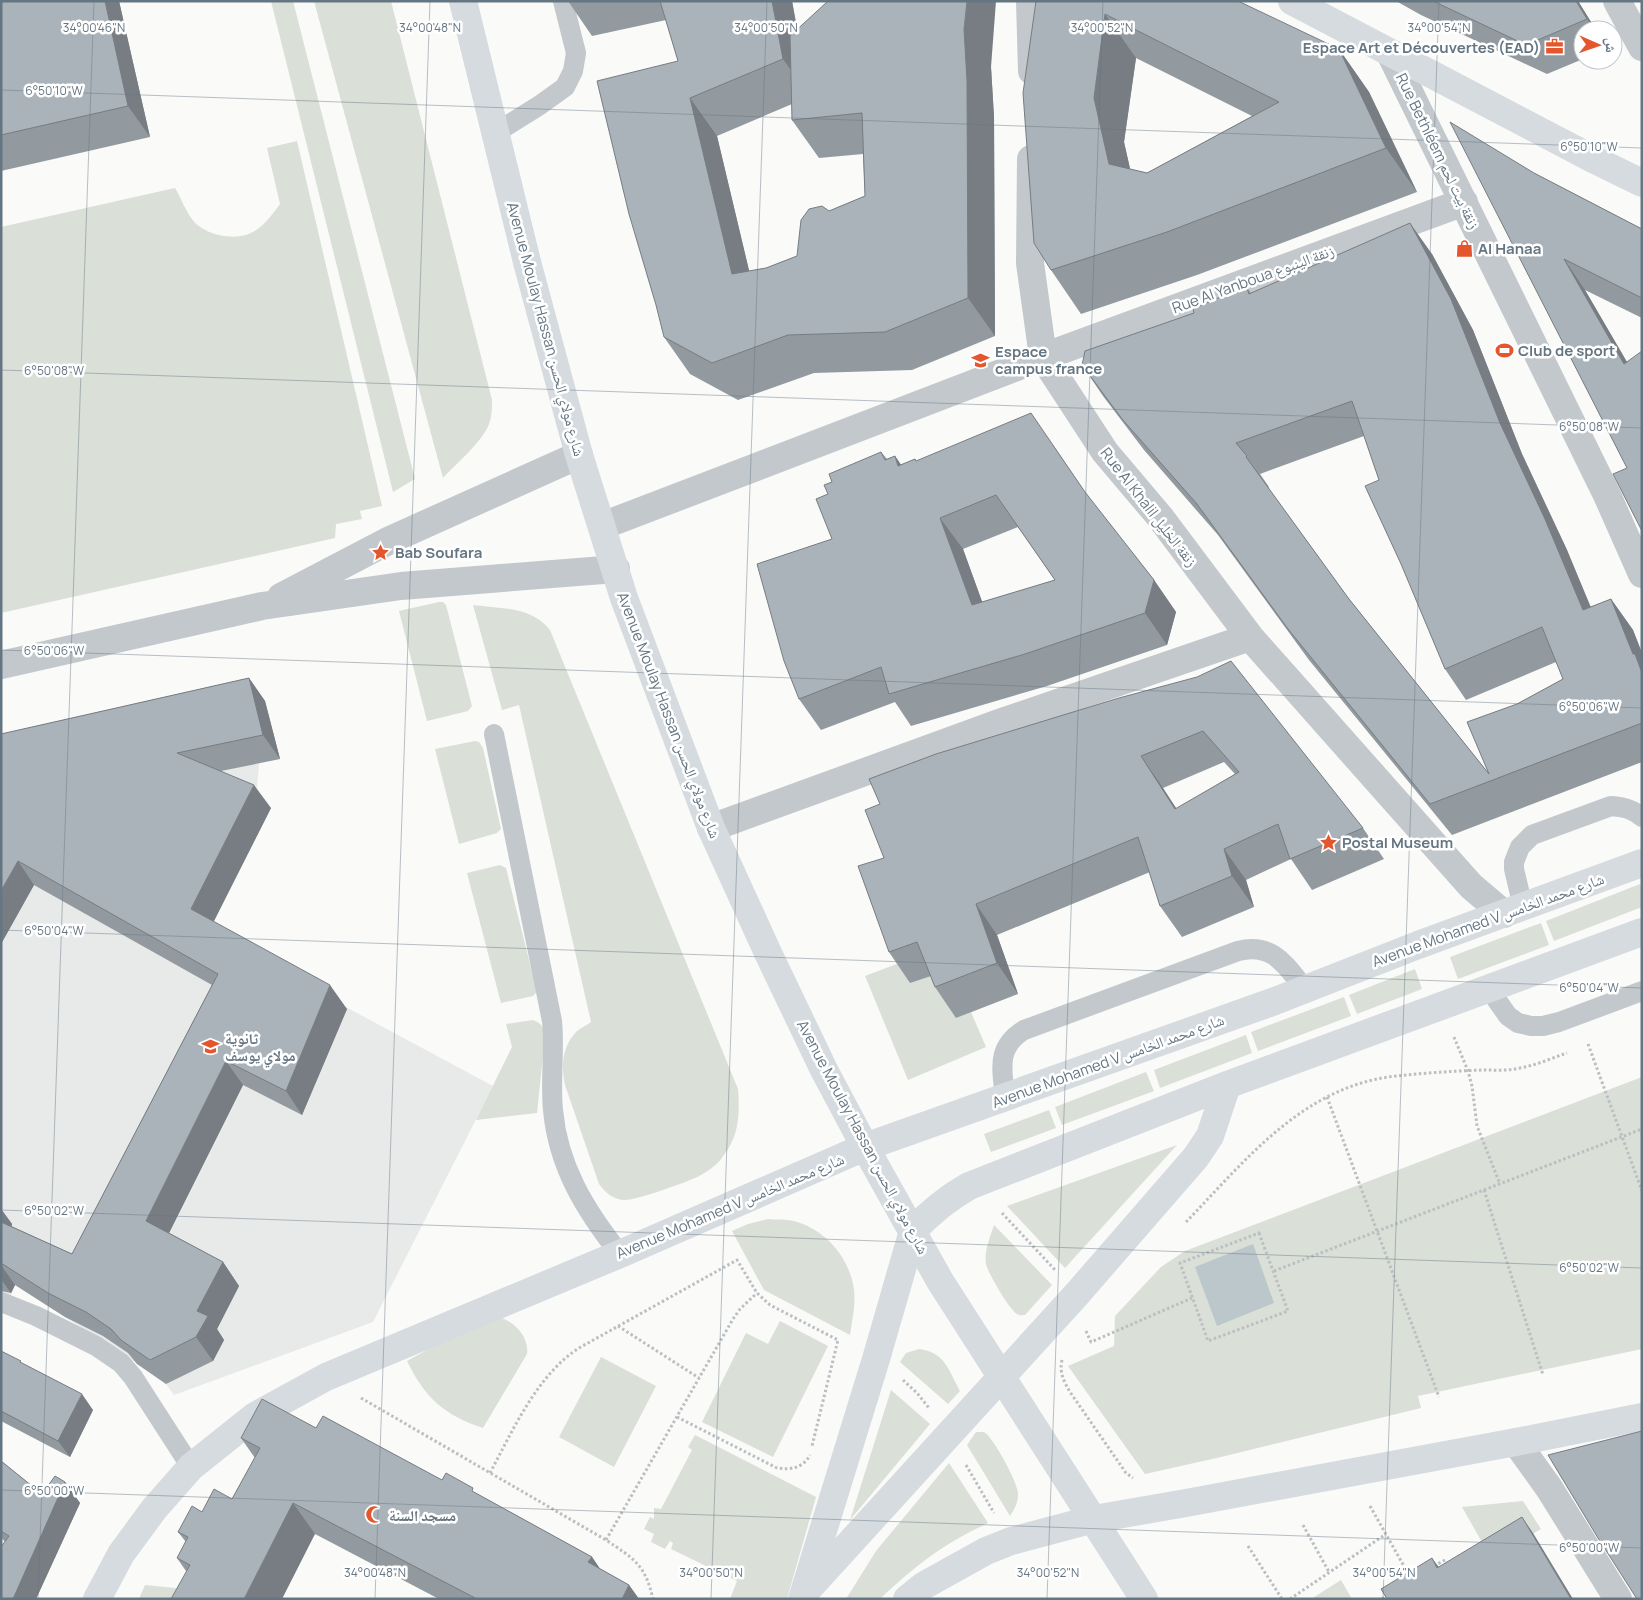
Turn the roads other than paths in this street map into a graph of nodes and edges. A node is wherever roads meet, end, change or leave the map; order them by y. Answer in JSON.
{"nodes":[{"id":1,"x":463,"y":1,"type":"edge"},
{"id":2,"x":563,"y":1,"type":"edge"},
{"id":3,"x":1030,"y":1,"type":"edge"},
{"id":4,"x":1292,"y":1,"type":"edge"},
{"id":5,"x":1617,"y":1,"type":"edge"},
{"id":6,"x":1641,"y":47,"type":"edge"},
{"id":7,"x":1390,"y":53,"type":"junction"},
{"id":8,"x":1032,"y":94,"type":"edge"},
{"id":9,"x":494,"y":133,"type":"junction"},
{"id":10,"x":1032,"y":134,"type":"edge"},
{"id":11,"x":1642,"y":183,"type":"edge"},
{"id":12,"x":1464,"y":202,"type":"junction"},
{"id":13,"x":1043,"y":356,"type":"junction"},
{"id":14,"x":579,"y":455,"type":"junction"},
{"id":15,"x":602,"y":526,"type":"junction"},
{"id":16,"x":616,"y":570,"type":"junction"},
{"id":17,"x":1642,"y":574,"type":"edge"},
{"id":18,"x":262,"y":606,"type":"junction"},
{"id":19,"x":1250,"y":637,"type":"junction"},
{"id":20,"x":1,"y":665,"type":"edge"},
{"id":21,"x":494,"y":734,"type":"dead end"},
{"id":22,"x":1642,"y":817,"type":"edge"},
{"id":23,"x":711,"y":828,"type":"junction"},
{"id":24,"x":1642,"y":863,"type":"edge"},
{"id":25,"x":1513,"y":911,"type":"junction"},
{"id":26,"x":1642,"y":932,"type":"edge"},
{"id":27,"x":1305,"y":989,"type":"junction"},
{"id":28,"x":1490,"y":989,"type":"junction"},
{"id":29,"x":1642,"y":991,"type":"edge"},
{"id":30,"x":1227,"y":1085,"type":"junction"},
{"id":31,"x":1005,"y":1097,"type":"junction"},
{"id":32,"x":865,"y":1147,"type":"junction"},
{"id":33,"x":913,"y":1231,"type":"junction"},
{"id":34,"x":620,"y":1254,"type":"junction"},
{"id":35,"x":1,"y":1302,"type":"edge"},
{"id":36,"x":1001,"y":1378,"type":"junction"},
{"id":37,"x":1642,"y":1416,"type":"edge"},
{"id":38,"x":1516,"y":1442,"type":"junction"},
{"id":39,"x":191,"y":1468,"type":"junction"},
{"id":40,"x":1094,"y":1519,"type":"junction"},
{"id":41,"x":803,"y":1596,"type":"edge"},
{"id":42,"x":97,"y":1599,"type":"edge"},
{"id":43,"x":907,"y":1599,"type":"edge"},
{"id":44,"x":1144,"y":1599,"type":"edge"},
{"id":45,"x":1618,"y":1599,"type":"edge"}],
"edges":[{"from":1,"to":9,"type":"main road","name":"Avenue Moulay Hassan شارع مولاي الحسن"},
{"from":2,"to":9,"type":"lane"},
{"from":3,"to":8,"type":"street"},
{"from":4,"to":7,"type":"main road"},
{"from":5,"to":6,"type":"street"},
{"from":7,"to":11,"type":"main road"},
{"from":7,"to":12,"type":"street","name":"Rue Bethléem زنقة بيت لحم"},
{"from":9,"to":14,"type":"main road","name":"Avenue Moulay Hassan شارع مولاي الحسن"},
{"from":10,"to":13,"type":"street","name":"Rue Al Khalil زنقة الخليل"},
{"from":12,"to":13,"type":"street","name":"Rue Al Yanboua زنقة الينبوع"},
{"from":12,"to":17,"type":"street","name":"Rue Bethléem زنقة بيت لحم"},
{"from":13,"to":15,"type":"street","name":"Rue Al Yanboua زنقة الينبوع"},
{"from":13,"to":19,"type":"street","name":"Rue Al Khalil زنقة الخليل"},
{"from":14,"to":15,"type":"main road","name":"Avenue Moulay Hassan شارع مولاي الحسن"},
{"from":14,"to":18,"type":"street"},
{"from":15,"to":16,"type":"main road","name":"Avenue Moulay Hassan شارع مولاي الحسن"},
{"from":16,"to":18,"type":"street"},
{"from":16,"to":23,"type":"main road","name":"Avenue Moulay Hassan شارع مولاي الحسن"},
{"from":18,"to":20,"type":"street"},
{"from":19,"to":23,"type":"street"},
{"from":19,"to":25,"type":"street","name":"Rue Al Khalil زنقة الخليل"},
{"from":21,"to":34,"type":"lane"},
{"from":22,"to":25,"type":"lane"},
{"from":23,"to":32,"type":"main road","name":"Avenue Moulay Hassan شارع مولاي الحسن"},
{"from":24,"to":25,"type":"main road","name":"Avenue Mohamed V شارع محمد الخامس"},
{"from":25,"to":27,"type":"main road","name":"Avenue Mohamed V شارع محمد الخامس"},
{"from":26,"to":28,"type":"main road"},
{"from":27,"to":31,"type":"main road","name":"Avenue Mohamed V شارع محمد الخامس"},
{"from":27,"to":31,"type":"lane"},
{"from":28,"to":29,"type":"lane"},
{"from":28,"to":30,"type":"main road"},
{"from":30,"to":33,"type":"main road"},
{"from":30,"to":36,"type":"main road"},
{"from":31,"to":32,"type":"main road","name":"Avenue Mohamed V شارع محمد الخامس"},
{"from":32,"to":33,"type":"main road","name":"Avenue Moulay Hassan شارع مولاي الحسن"},
{"from":32,"to":34,"type":"main road","name":"Avenue Mohamed V شارع محمد الخامس"},
{"from":33,"to":36,"type":"main road","name":"Avenue Moulay Hassan شارع مولاي الحسن"},
{"from":33,"to":41,"type":"main road"},
{"from":34,"to":39,"type":"main road","name":"Avenue Mohamed V شارع محمد الخامس"},
{"from":35,"to":39,"type":"lane"},
{"from":36,"to":40,"type":"main road","name":"Avenue Moulay Hassan شارع مولاي الحسن"},
{"from":36,"to":41,"type":"main road"},
{"from":37,"to":38,"type":"main road"},
{"from":38,"to":40,"type":"main road"},
{"from":38,"to":45,"type":"street"},
{"from":39,"to":42,"type":"main road","name":"Avenue Mohamed V شارع محمد الخامس"},
{"from":40,"to":43,"type":"main road"},
{"from":40,"to":44,"type":"main road","name":"Avenue Moulay Hassan شارع مولاي الحسن"}]}
